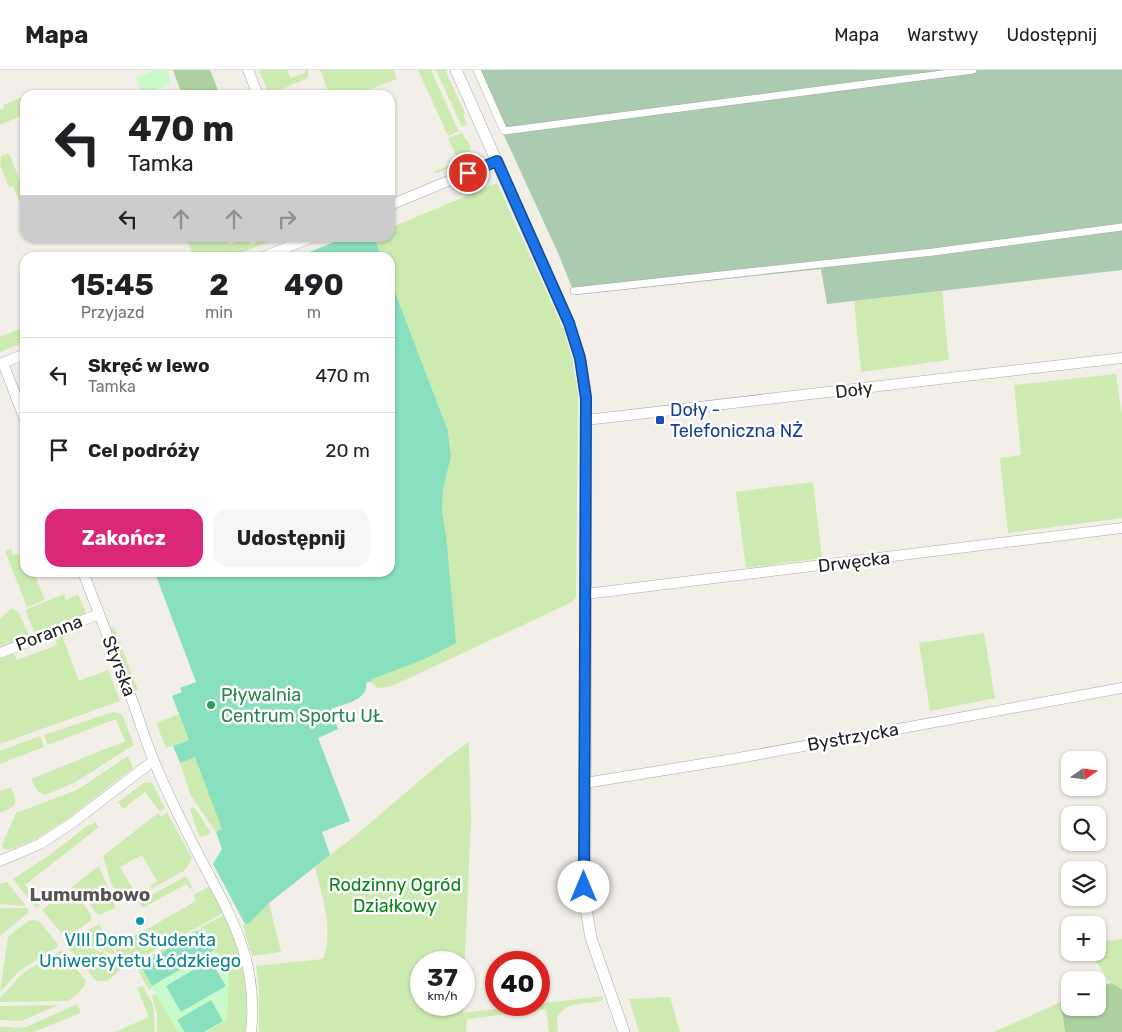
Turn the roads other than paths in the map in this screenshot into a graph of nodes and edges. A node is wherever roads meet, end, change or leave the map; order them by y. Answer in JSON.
{"nodes":[{"id":1,"x":248,"y":70,"type":"edge"},
{"id":2,"x":456,"y":70,"type":"edge"},
{"id":3,"x":476,"y":70,"type":"edge"},
{"id":4,"x":973,"y":70,"type":"edge"},
{"id":5,"x":256,"y":90,"type":"edge"},
{"id":6,"x":497,"y":161,"type":"junction"},
{"id":7,"x":395,"y":203,"type":"edge"},
{"id":8,"x":1122,"y":227,"type":"edge"},
{"id":9,"x":300,"y":242,"type":"edge"},
{"id":10,"x":276,"y":252,"type":"edge"},
{"id":11,"x":574,"y":291,"type":"dead end"},
{"id":12,"x":20,"y":356,"type":"edge"},
{"id":13,"x":1122,"y":358,"type":"edge"},
{"id":14,"x":2,"y":364,"type":"edge"},
{"id":15,"x":20,"y":408,"type":"edge"},
{"id":16,"x":586,"y":420,"type":"junction"},
{"id":17,"x":1122,"y":528,"type":"edge"},
{"id":18,"x":85,"y":577,"type":"edge"},
{"id":19,"x":586,"y":594,"type":"junction"},
{"id":20,"x":99,"y":614,"type":"junction"},
{"id":21,"x":0,"y":653,"type":"edge"},
{"id":22,"x":1122,"y":688,"type":"edge"},
{"id":23,"x":153,"y":760,"type":"junction"},
{"id":24,"x":584,"y":783,"type":"junction"},
{"id":25,"x":0,"y":861,"type":"edge"},
{"id":26,"x":251,"y":1032,"type":"edge"},
{"id":27,"x":624,"y":1032,"type":"edge"}],
"edges":[{"from":1,"to":5,"type":"street"},
{"from":2,"to":6,"type":"street"},
{"from":3,"to":4,"type":"street"},
{"from":6,"to":7,"type":"street"},
{"from":6,"to":16,"type":"street"},
{"from":8,"to":11,"type":"street"},
{"from":9,"to":10,"type":"street"},
{"from":12,"to":14,"type":"street"},
{"from":13,"to":16,"type":"street","name":"Doły"},
{"from":14,"to":15,"type":"street"},
{"from":16,"to":19,"type":"street"},
{"from":17,"to":19,"type":"street","name":"Drwęcka"},
{"from":18,"to":20,"type":"street","name":"Styrska"},
{"from":19,"to":24,"type":"street"},
{"from":20,"to":21,"type":"street","name":"Poranna"},
{"from":20,"to":23,"type":"street","name":"Styrska"},
{"from":22,"to":24,"type":"street","name":"Bystrzycka"},
{"from":23,"to":25,"type":"street"},
{"from":23,"to":26,"type":"street","name":"Styrska"},
{"from":24,"to":27,"type":"street"}]}
